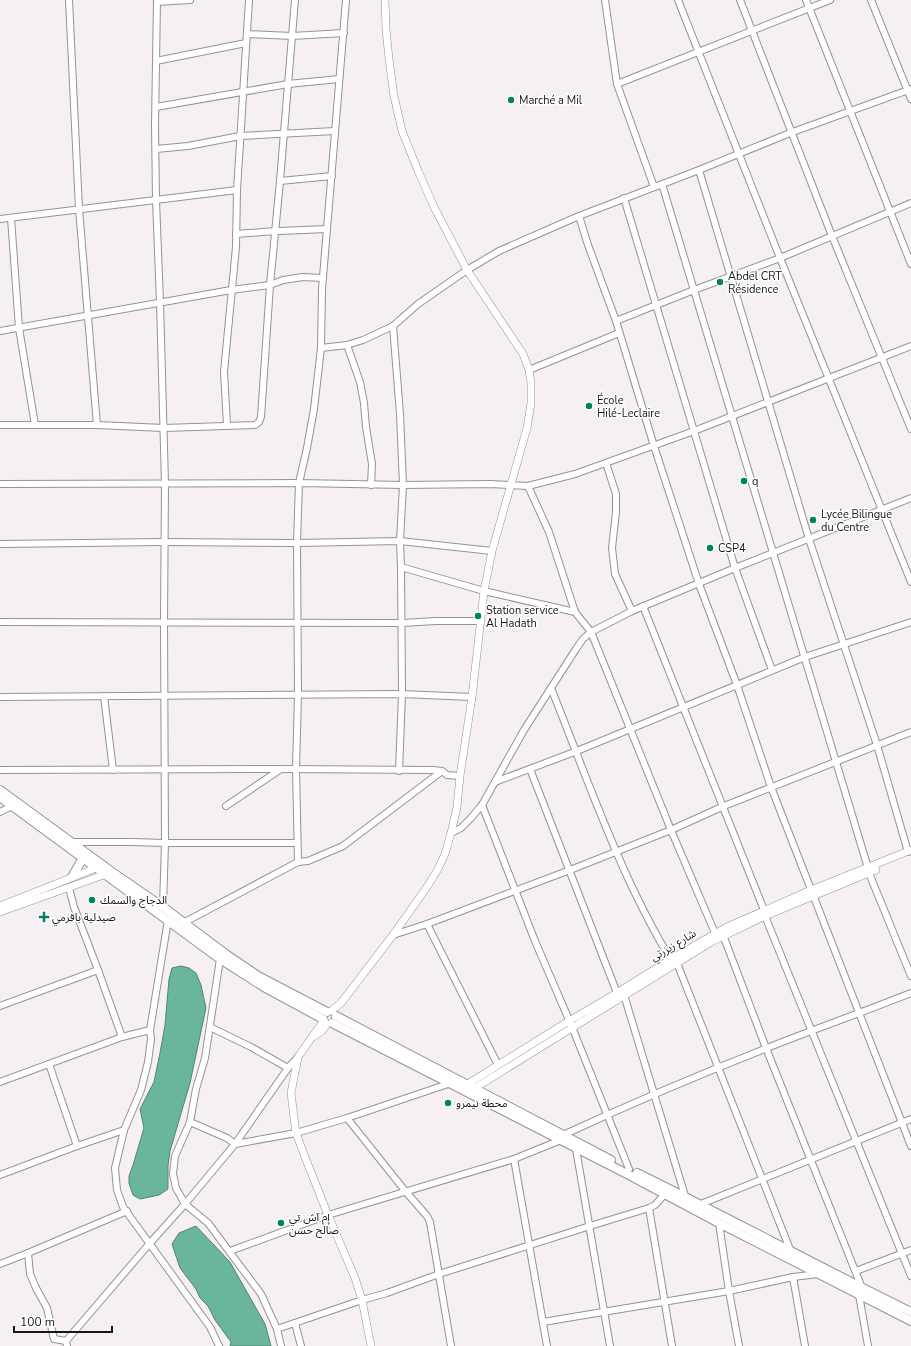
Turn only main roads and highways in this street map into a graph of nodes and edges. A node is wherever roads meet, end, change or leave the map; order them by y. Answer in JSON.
{"nodes":[{"id":1,"x":0,"y":790,"type":"edge"},
{"id":2,"x":0,"y":797,"type":"edge"},
{"id":3,"x":82,"y":858,"type":"junction"},
{"id":4,"x":100,"y":867,"type":"junction"},
{"id":5,"x":109,"y":874,"type":"junction"},
{"id":6,"x":72,"y":877,"type":"road end"},
{"id":7,"x":330,"y":1018,"type":"junction"},
{"id":8,"x":562,"y":1138,"type":"junction"},
{"id":9,"x":861,"y":1291,"type":"junction"},
{"id":10,"x":911,"y":1312,"type":"edge"},
{"id":11,"x":911,"y":1321,"type":"edge"}],
"edges":[{"from":1,"to":4,"type":"main road"},
{"from":2,"to":3,"type":"main road"},
{"from":3,"to":4,"type":"main road"},
{"from":3,"to":6,"type":"main road"},
{"from":4,"to":5,"type":"main road"},
{"from":5,"to":7,"type":"main road"},
{"from":5,"to":7,"type":"main road"},
{"from":7,"to":8,"type":"main road"},
{"from":8,"to":9,"type":"main road"},
{"from":8,"to":9,"type":"main road"},
{"from":9,"to":10,"type":"main road"},
{"from":9,"to":11,"type":"main road"}]}
